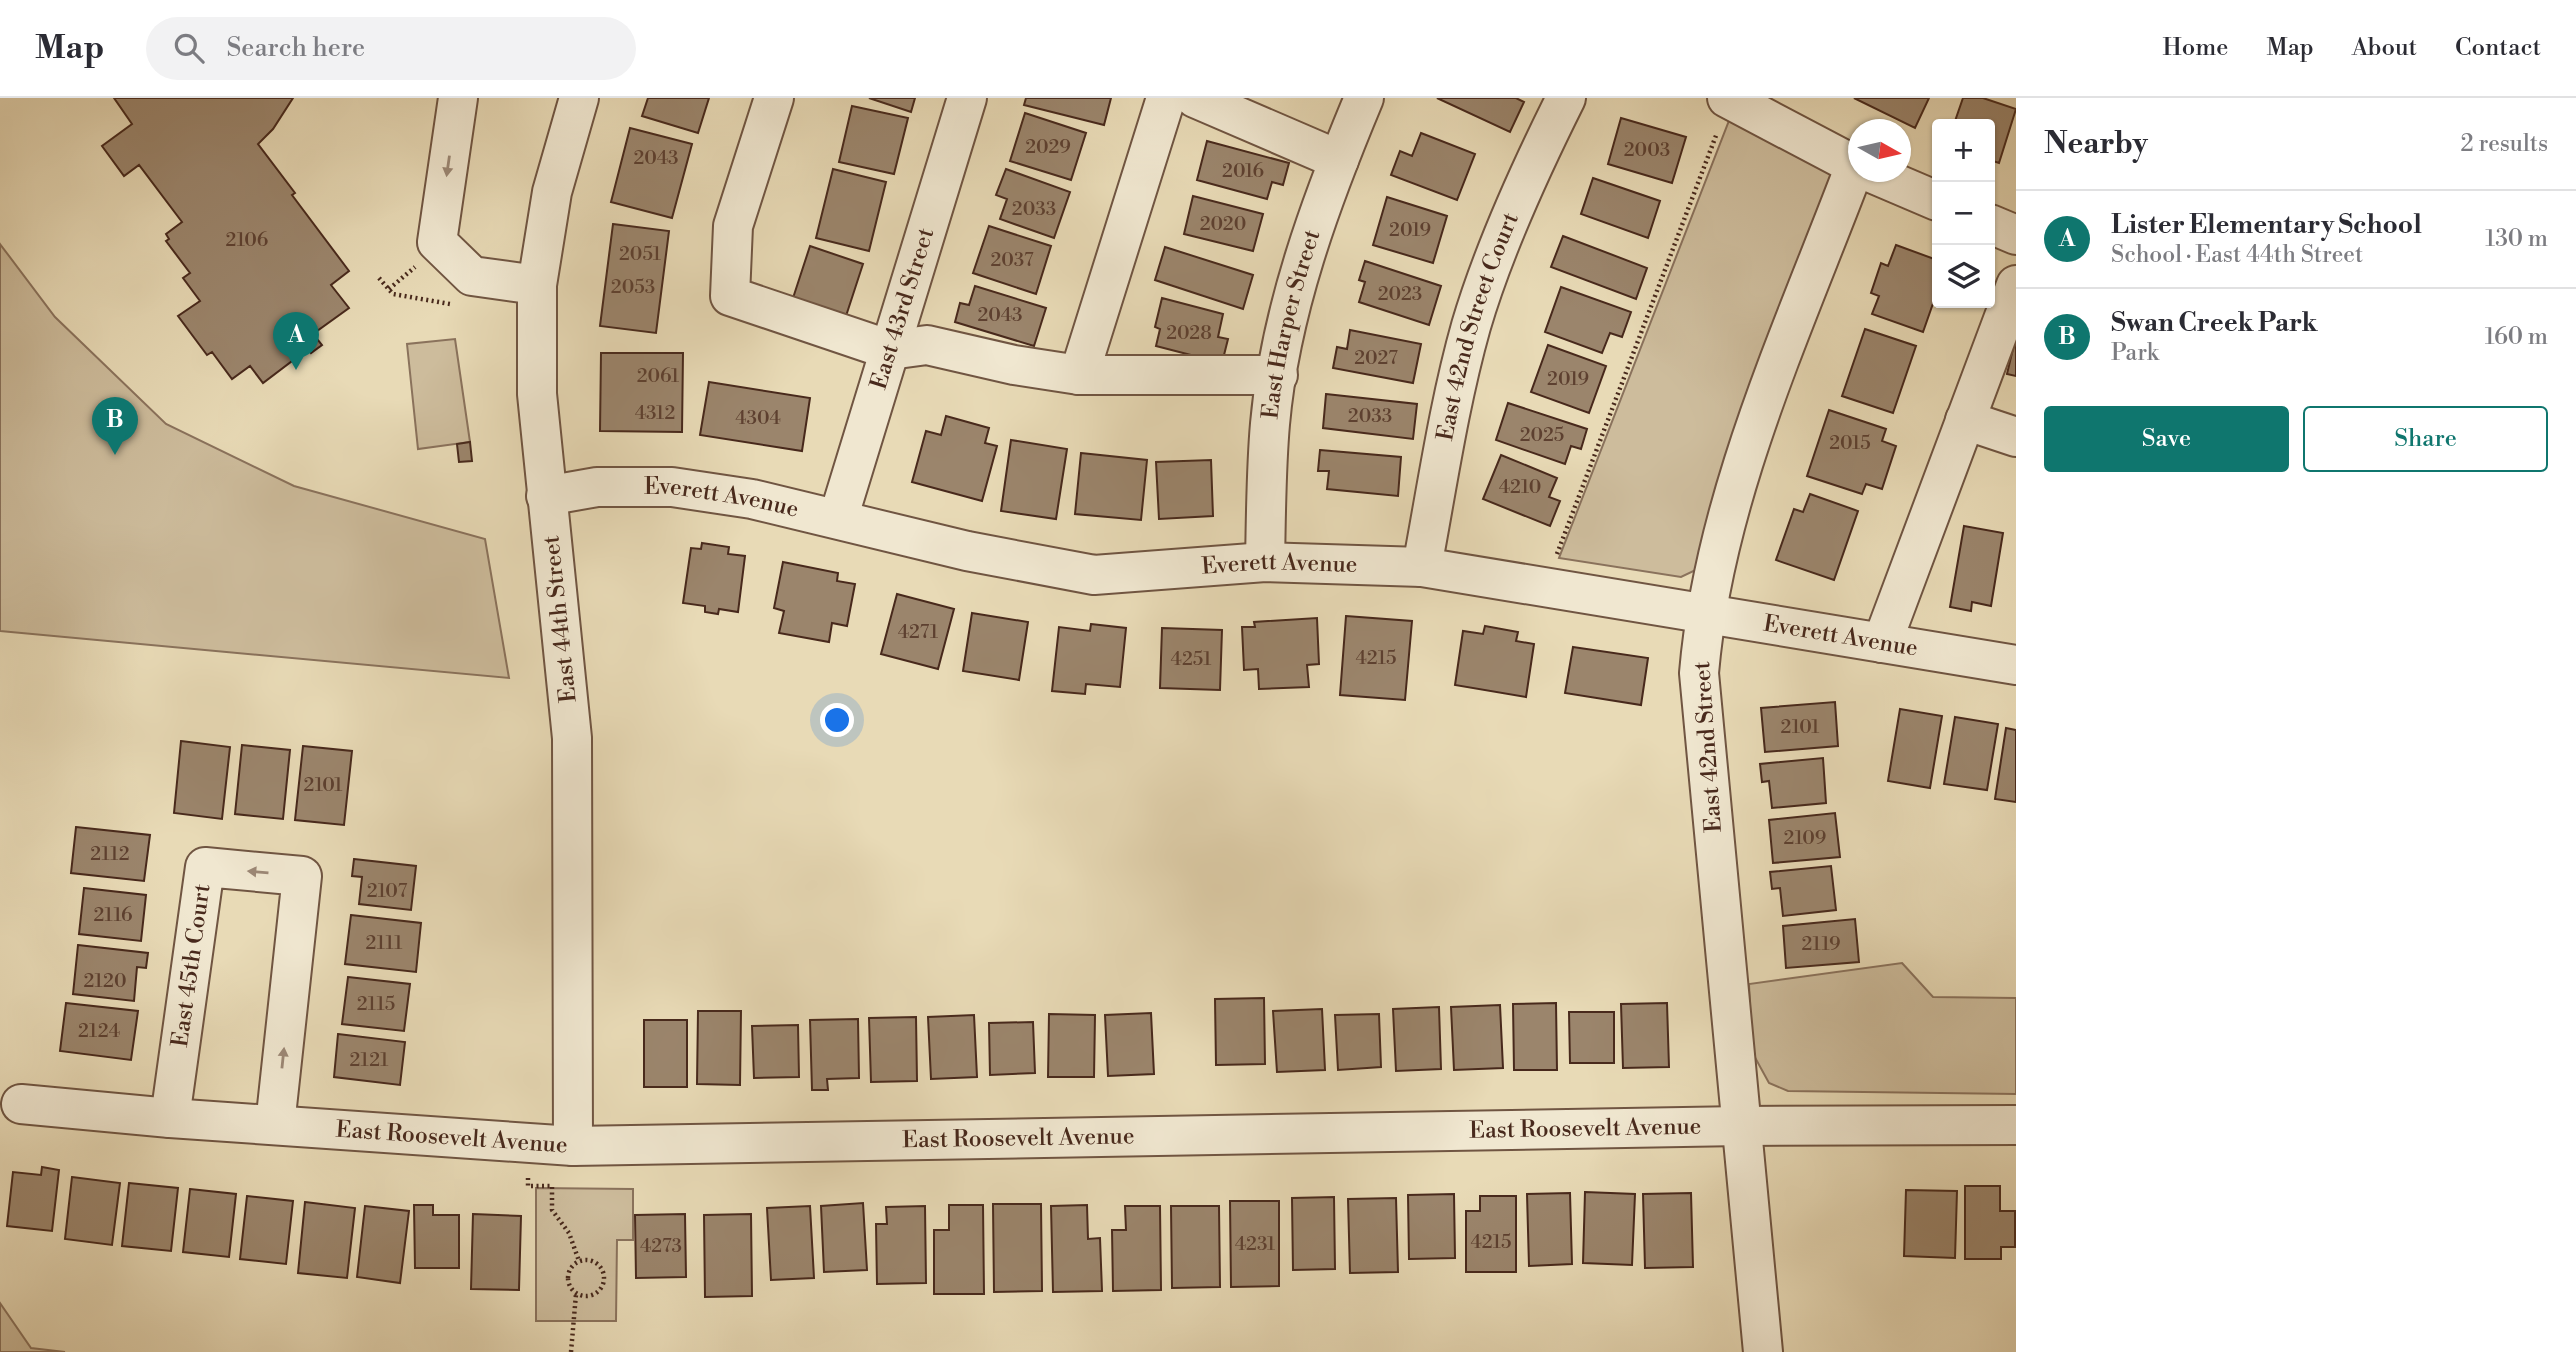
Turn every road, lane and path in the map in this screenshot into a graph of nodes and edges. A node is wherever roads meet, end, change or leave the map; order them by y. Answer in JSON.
{"nodes":[{"id":1,"x":458,"y":98,"type":"edge"},
{"id":2,"x":579,"y":98,"type":"edge"},
{"id":3,"x":774,"y":98,"type":"edge"},
{"id":4,"x":967,"y":98,"type":"edge"},
{"id":5,"x":1166,"y":98,"type":"edge"},
{"id":6,"x":1195,"y":98,"type":"edge"},
{"id":7,"x":1364,"y":98,"type":"edge"},
{"id":8,"x":1566,"y":98,"type":"edge"},
{"id":9,"x":1728,"y":99,"type":"edge"},
{"id":10,"x":1339,"y":160,"type":"junction"},
{"id":11,"x":1848,"y":161,"type":"edge"},
{"id":12,"x":1855,"y":182,"type":"edge"},
{"id":13,"x":1893,"y":182,"type":"edge"},
{"id":14,"x":1932,"y":199,"type":"edge"},
{"id":15,"x":1995,"y":226,"type":"edge"},
{"id":16,"x":2016,"y":235,"type":"edge"},
{"id":17,"x":379,"y":278,"type":"dead end"},
{"id":18,"x":537,"y":285,"type":"junction"},
{"id":19,"x":2016,"y":285,"type":"edge"},
{"id":20,"x":464,"y":305,"type":"dead end"},
{"id":21,"x":890,"y":350,"type":"junction"},
{"id":22,"x":1079,"y":374,"type":"junction"},
{"id":23,"x":1278,"y":375,"type":"junction"},
{"id":24,"x":1965,"y":420,"type":"junction"},
{"id":25,"x":2016,"y":437,"type":"edge"},
{"id":26,"x":546,"y":496,"type":"junction"},
{"id":27,"x":838,"y":519,"type":"junction"},
{"id":28,"x":1265,"y":562,"type":"junction"},
{"id":29,"x":1422,"y":567,"type":"junction"},
{"id":30,"x":1544,"y":587,"type":"junction"},
{"id":31,"x":1704,"y":613,"type":"junction"},
{"id":32,"x":1882,"y":643,"type":"junction"},
{"id":33,"x":2016,"y":665,"type":"edge"},
{"id":34,"x":21,"y":1104,"type":"dead end"},
{"id":35,"x":170,"y":1118,"type":"junction"},
{"id":36,"x":275,"y":1125,"type":"junction"},
{"id":37,"x":2016,"y":1125,"type":"edge"},
{"id":38,"x":1741,"y":1126,"type":"junction"},
{"id":39,"x":528,"y":1143,"type":"junction"},
{"id":40,"x":573,"y":1146,"type":"junction"},
{"id":41,"x":579,"y":1261,"type":"junction"},
{"id":42,"x":576,"y":1294,"type":"junction"},
{"id":43,"x":571,"y":1352,"type":"edge"},
{"id":44,"x":1763,"y":1352,"type":"edge"}],
"edges":[{"from":1,"to":18,"type":"street","one_way":true},
{"from":2,"to":18,"type":"street","name":"East 44th Street"},
{"from":3,"to":21,"type":"street"},
{"from":4,"to":21,"type":"street","name":"East 43rd Street"},
{"from":5,"to":22,"type":"street"},
{"from":6,"to":10,"type":"street"},
{"from":7,"to":10,"type":"street","name":"East Harper Street"},
{"from":8,"to":29,"type":"street","name":"East 42nd Street Court"},
{"from":9,"to":11,"type":"street"},
{"from":9,"to":30,"type":"path"},
{"from":10,"to":23,"type":"street","name":"East Harper Street"},
{"from":12,"to":31,"type":"street","name":"East 42nd Street"},
{"from":13,"to":14,"type":"street"},
{"from":15,"to":16,"type":"street"},
{"from":17,"to":20,"type":"path"},
{"from":18,"to":26,"type":"street","name":"East 44th Street"},
{"from":19,"to":24,"type":"street"},
{"from":21,"to":22,"type":"street"},
{"from":21,"to":27,"type":"street","name":"East 43rd Street"},
{"from":22,"to":23,"type":"street"},
{"from":23,"to":28,"type":"street","name":"East Harper Street"},
{"from":24,"to":25,"type":"street"},
{"from":24,"to":32,"type":"street"},
{"from":26,"to":27,"type":"street","name":"Everett Avenue"},
{"from":26,"to":40,"type":"street","name":"East 44th Street"},
{"from":27,"to":28,"type":"street","name":"Everett Avenue"},
{"from":28,"to":29,"type":"street","name":"Everett Avenue"},
{"from":29,"to":30,"type":"street","name":"Everett Avenue"},
{"from":30,"to":31,"type":"street","name":"Everett Avenue"},
{"from":31,"to":32,"type":"street","name":"Everett Avenue"},
{"from":31,"to":38,"type":"street","name":"East 42nd Street"},
{"from":32,"to":33,"type":"street","name":"Everett Avenue"},
{"from":34,"to":35,"type":"street","name":"East Roosevelt Avenue"},
{"from":35,"to":36,"type":"street","name":"East Roosevelt Avenue"},
{"from":36,"to":35,"type":"street","name":"East 45th Court","one_way":true},
{"from":36,"to":39,"type":"street","name":"East Roosevelt Avenue"},
{"from":37,"to":38,"type":"street","name":"East Roosevelt Avenue"},
{"from":38,"to":40,"type":"street","name":"East Roosevelt Avenue"},
{"from":38,"to":44,"type":"street","name":"East 42nd Street"},
{"from":39,"to":40,"type":"street","name":"East Roosevelt Avenue"},
{"from":39,"to":41,"type":"path"},
{"from":41,"to":42,"type":"path"},
{"from":41,"to":42,"type":"path"},
{"from":42,"to":43,"type":"path"}]}
